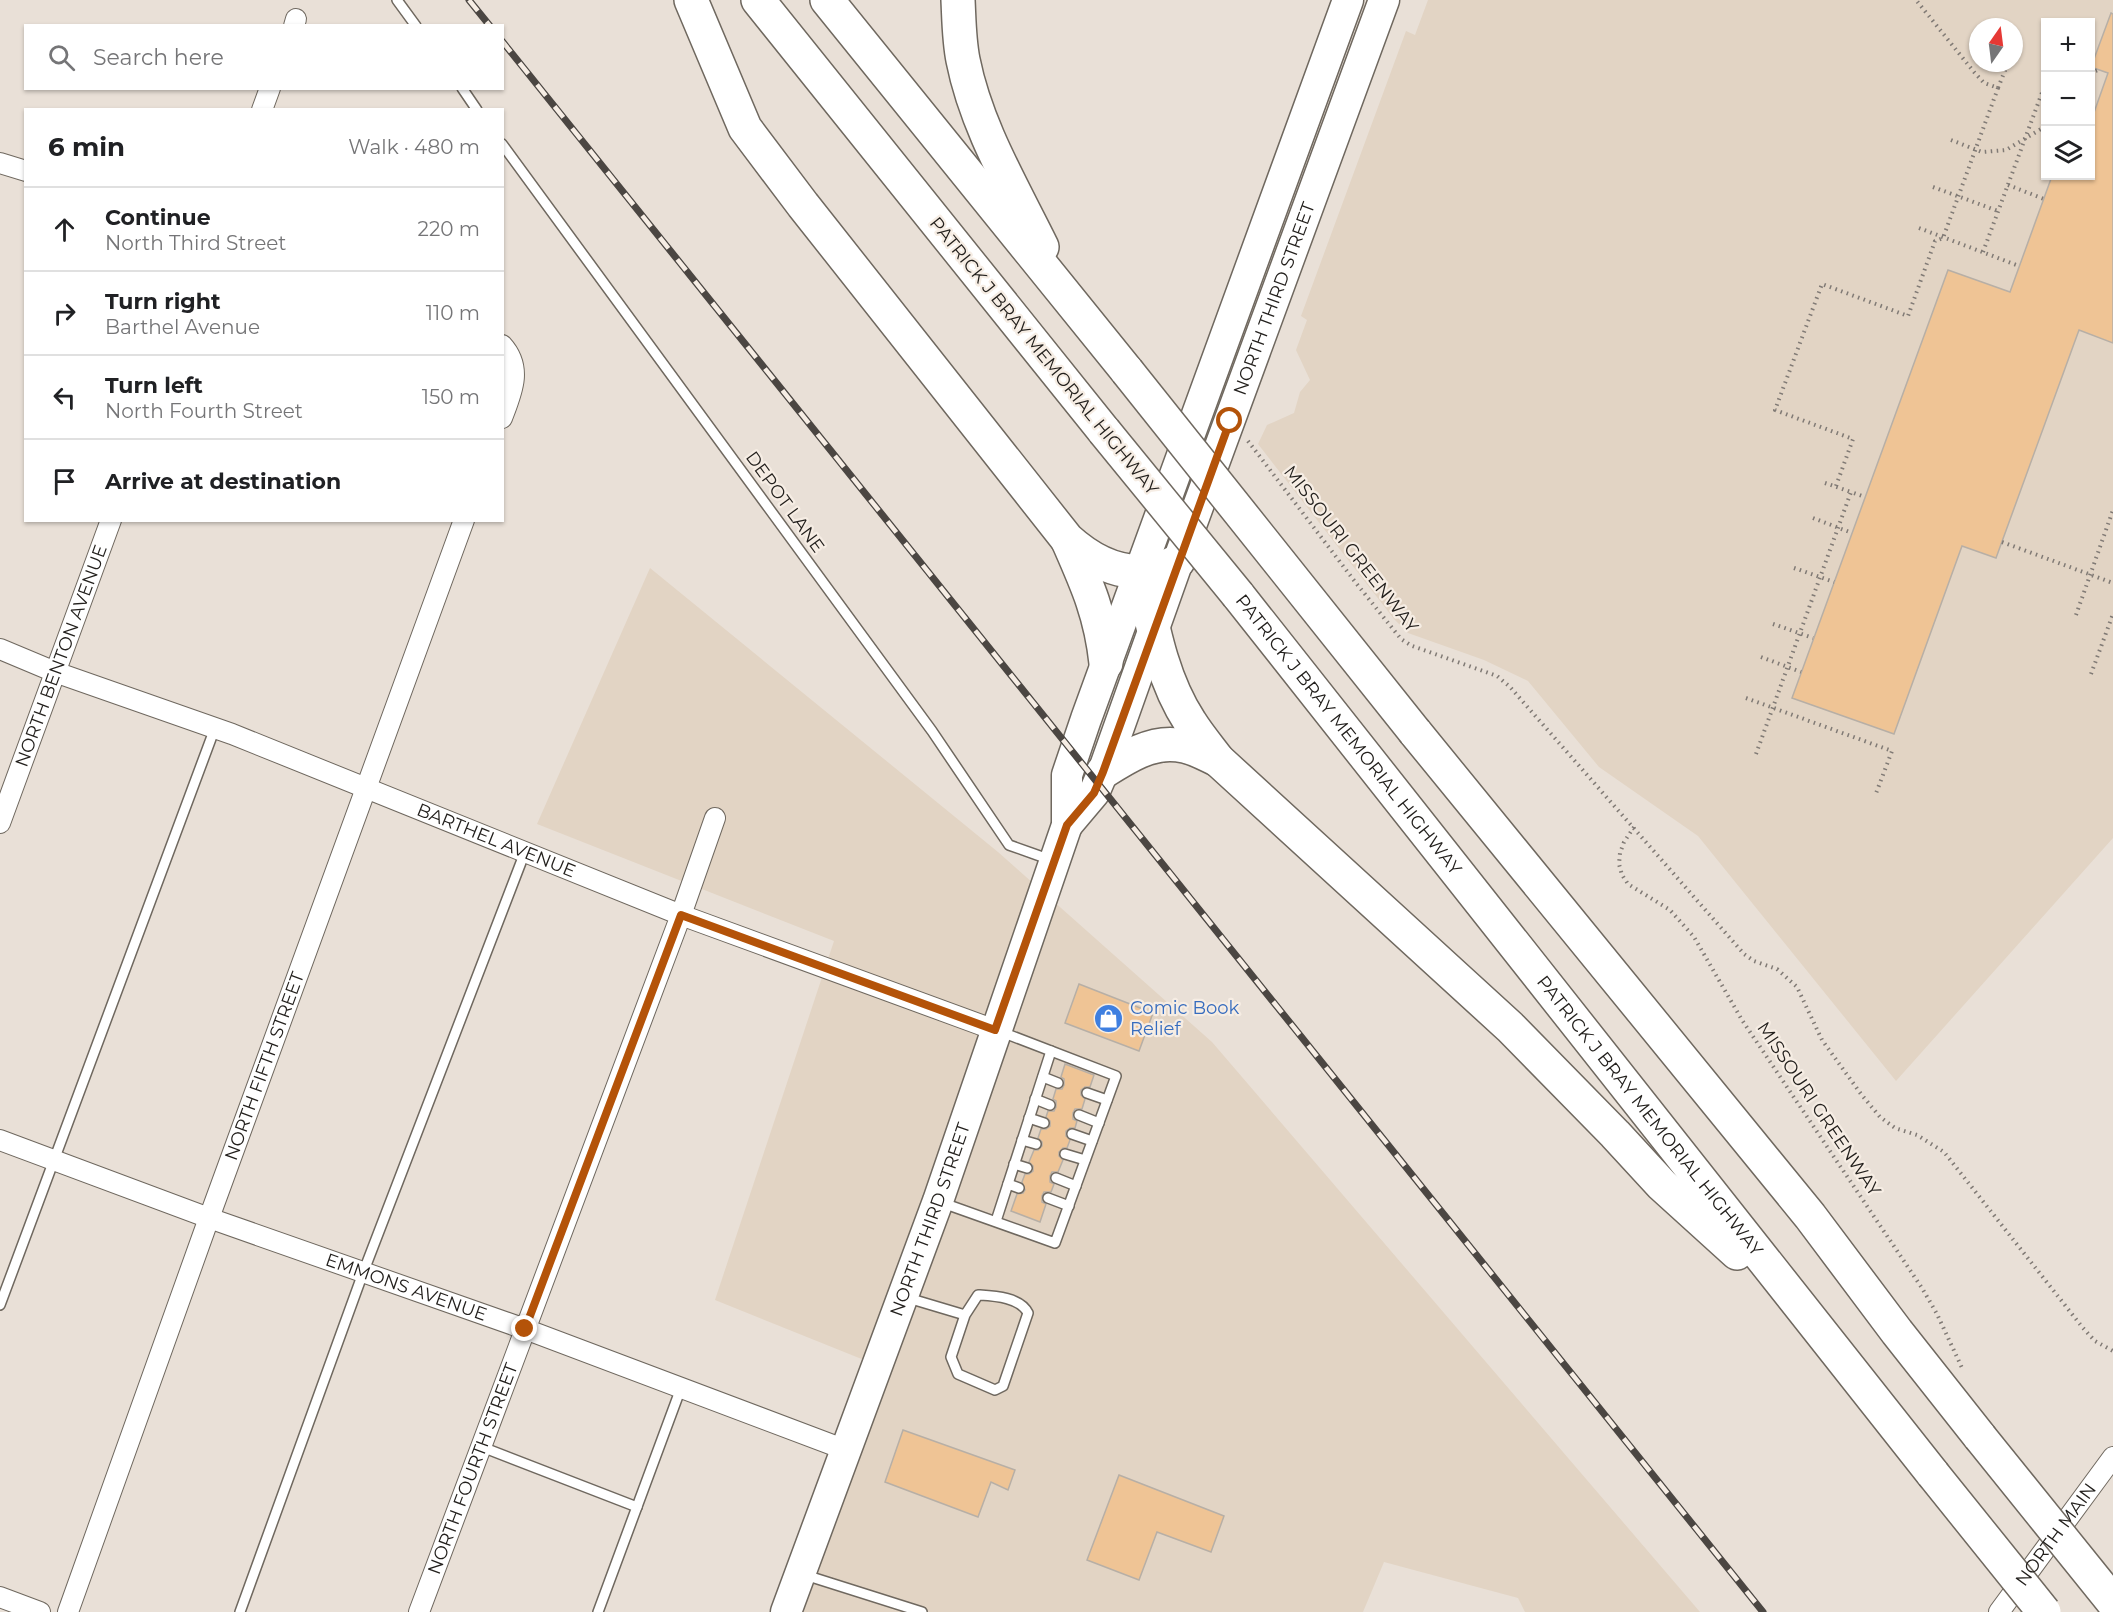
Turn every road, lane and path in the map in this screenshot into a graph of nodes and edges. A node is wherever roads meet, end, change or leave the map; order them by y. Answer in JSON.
{"nodes":[{"id":1,"x":397,"y":0,"type":"edge"},
{"id":2,"x":691,"y":0,"type":"edge"},
{"id":3,"x":758,"y":0,"type":"edge"},
{"id":4,"x":827,"y":0,"type":"edge"},
{"id":5,"x":958,"y":0,"type":"edge"},
{"id":6,"x":1348,"y":0,"type":"edge"},
{"id":7,"x":1384,"y":0,"type":"edge"},
{"id":8,"x":1916,"y":0,"type":"edge"},
{"id":9,"x":415,"y":24,"type":"edge"},
{"id":10,"x":2098,"y":70,"type":"dead end"},
{"id":11,"x":2004,"y":72,"type":"edge"},
{"id":12,"x":2093,"y":72,"type":"edge"},
{"id":13,"x":1998,"y":88,"type":"junction"},
{"id":14,"x":269,"y":90,"type":"edge"},
{"id":15,"x":463,"y":90,"type":"edge"},
{"id":16,"x":2041,"y":96,"type":"edge"},
{"id":17,"x":263,"y":108,"type":"edge"},
{"id":18,"x":476,"y":108,"type":"edge"},
{"id":19,"x":2041,"y":129,"type":"edge"},
{"id":20,"x":2025,"y":138,"type":"junction"},
{"id":21,"x":1951,"y":140,"type":"dead end"},
{"id":22,"x":504,"y":147,"type":"edge"},
{"id":23,"x":1976,"y":149,"type":"junction"},
{"id":24,"x":0,"y":163,"type":"edge"},
{"id":25,"x":24,"y":170,"type":"edge"},
{"id":26,"x":2008,"y":185,"type":"junction"},
{"id":27,"x":1933,"y":187,"type":"dead end"},
{"id":28,"x":1958,"y":196,"type":"junction"},
{"id":29,"x":2044,"y":199,"type":"dead end"},
{"id":30,"x":1998,"y":211,"type":"junction"},
{"id":31,"x":1918,"y":228,"type":"dead end"},
{"id":32,"x":1943,"y":238,"type":"junction"},
{"id":33,"x":1983,"y":252,"type":"junction"},
{"id":34,"x":2019,"y":266,"type":"dead end"},
{"id":35,"x":1070,"y":302,"type":"junction"},
{"id":36,"x":507,"y":351,"type":"edge"},
{"id":37,"x":504,"y":413,"type":"edge"},
{"id":38,"x":1243,"y":434,"type":"dead end"},
{"id":39,"x":1825,"y":483,"type":"dead end"},
{"id":40,"x":1836,"y":486,"type":"junction"},
{"id":41,"x":1851,"y":492,"type":"junction"},
{"id":42,"x":1865,"y":497,"type":"dead end"},
{"id":43,"x":2113,"y":510,"type":"edge"},
{"id":44,"x":1812,"y":518,"type":"dead end"},
{"id":45,"x":110,"y":522,"type":"edge"},
{"id":46,"x":464,"y":522,"type":"edge"},
{"id":47,"x":1838,"y":528,"type":"junction"},
{"id":48,"x":1852,"y":533,"type":"dead end"},
{"id":49,"x":1067,"y":539,"type":"junction"},
{"id":50,"x":2002,"y":542,"type":"dead end"},
{"id":51,"x":1178,"y":561,"type":"junction"},
{"id":52,"x":1794,"y":568,"type":"dead end"},
{"id":53,"x":1141,"y":572,"type":"junction"},
{"id":54,"x":2090,"y":575,"type":"junction"},
{"id":55,"x":1820,"y":577,"type":"junction"},
{"id":56,"x":1834,"y":582,"type":"dead end"},
{"id":57,"x":2113,"y":583,"type":"edge"},
{"id":58,"x":2113,"y":614,"type":"edge"},
{"id":59,"x":2076,"y":615,"type":"dead end"},
{"id":60,"x":1773,"y":624,"type":"dead end"},
{"id":61,"x":1154,"y":628,"type":"junction"},
{"id":62,"x":1800,"y":633,"type":"junction"},
{"id":63,"x":1814,"y":638,"type":"dead end"},
{"id":64,"x":0,"y":649,"type":"edge"},
{"id":65,"x":1761,"y":657,"type":"dead end"},
{"id":66,"x":1106,"y":663,"type":"junction"},
{"id":67,"x":1788,"y":667,"type":"junction"},
{"id":68,"x":55,"y":672,"type":"junction"},
{"id":69,"x":1801,"y":672,"type":"dead end"},
{"id":70,"x":2091,"y":674,"type":"dead end"},
{"id":71,"x":1746,"y":698,"type":"dead end"},
{"id":72,"x":1773,"y":708,"type":"junction"},
{"id":73,"x":215,"y":728,"type":"junction"},
{"id":74,"x":1756,"y":754,"type":"dead end"},
{"id":75,"x":1218,"y":760,"type":"junction"},
{"id":76,"x":1103,"y":772,"type":"junction"},
{"id":77,"x":366,"y":787,"type":"junction"},
{"id":78,"x":1875,"y":796,"type":"dead end"},
{"id":79,"x":715,"y":818,"type":"dead end"},
{"id":80,"x":0,"y":823,"type":"edge"},
{"id":81,"x":1067,"y":825,"type":"junction"},
{"id":82,"x":1634,"y":827,"type":"junction"},
{"id":83,"x":525,"y":852,"type":"junction"},
{"id":84,"x":1053,"y":860,"type":"junction"},
{"id":85,"x":681,"y":915,"type":"junction"},
{"id":86,"x":995,"y":1030,"type":"junction"},
{"id":87,"x":1051,"y":1051,"type":"junction"},
{"id":88,"x":1042,"y":1077,"type":"junction"},
{"id":89,"x":1058,"y":1083,"type":"dead end"},
{"id":90,"x":1087,"y":1093,"type":"dead end"},
{"id":91,"x":1035,"y":1099,"type":"junction"},
{"id":92,"x":1107,"y":1100,"type":"junction"},
{"id":93,"x":1050,"y":1105,"type":"dead end"},
{"id":94,"x":1079,"y":1115,"type":"dead end"},
{"id":95,"x":1029,"y":1118,"type":"junction"},
{"id":96,"x":1044,"y":1123,"type":"dead end"},
{"id":97,"x":1099,"y":1123,"type":"junction"},
{"id":98,"x":1072,"y":1134,"type":"dead end"},
{"id":99,"x":0,"y":1140,"type":"edge"},
{"id":100,"x":1022,"y":1140,"type":"junction"},
{"id":101,"x":1092,"y":1141,"type":"junction"},
{"id":102,"x":1036,"y":1144,"type":"dead end"},
{"id":103,"x":1065,"y":1154,"type":"dead end"},
{"id":104,"x":55,"y":1160,"type":"junction"},
{"id":105,"x":1085,"y":1160,"type":"junction"},
{"id":106,"x":1014,"y":1164,"type":"junction"},
{"id":107,"x":1027,"y":1168,"type":"dead end"},
{"id":108,"x":1056,"y":1178,"type":"dead end"},
{"id":109,"x":1008,"y":1184,"type":"junction"},
{"id":110,"x":1076,"y":1186,"type":"junction"},
{"id":111,"x":1019,"y":1188,"type":"dead end"},
{"id":112,"x":1048,"y":1198,"type":"dead end"},
{"id":113,"x":938,"y":1201,"type":"junction"},
{"id":114,"x":1068,"y":1206,"type":"junction"},
{"id":115,"x":209,"y":1218,"type":"junction"},
{"id":116,"x":996,"y":1221,"type":"junction"},
{"id":117,"x":363,"y":1272,"type":"junction"},
{"id":118,"x":903,"y":1297,"type":"junction"},
{"id":119,"x":0,"y":1305,"type":"edge"},
{"id":120,"x":1804,"y":1313,"type":"junction"},
{"id":121,"x":965,"y":1315,"type":"junction"},
{"id":122,"x":525,"y":1329,"type":"junction"},
{"id":123,"x":2113,"y":1351,"type":"edge"},
{"id":124,"x":1966,"y":1376,"type":"dead end"},
{"id":125,"x":681,"y":1388,"type":"junction"},
{"id":126,"x":482,"y":1447,"type":"junction"},
{"id":127,"x":846,"y":1449,"type":"junction"},
{"id":128,"x":2113,"y":1457,"type":"edge"},
{"id":129,"x":637,"y":1506,"type":"junction"},
{"id":130,"x":800,"y":1573,"type":"junction"},
{"id":131,"x":0,"y":1597,"type":"edge"},
{"id":132,"x":2113,"y":1602,"type":"edge"},
{"id":133,"x":39,"y":1612,"type":"edge"},
{"id":134,"x":68,"y":1612,"type":"edge"},
{"id":135,"x":240,"y":1612,"type":"edge"},
{"id":136,"x":420,"y":1612,"type":"edge"},
{"id":137,"x":598,"y":1612,"type":"edge"},
{"id":138,"x":786,"y":1612,"type":"edge"},
{"id":139,"x":922,"y":1612,"type":"edge"},
{"id":140,"x":1999,"y":1612,"type":"edge"},
{"id":141,"x":2044,"y":1612,"type":"edge"}],
"edges":[{"from":1,"to":9,"type":"lane"},
{"from":2,"to":49,"type":"highway"},
{"from":3,"to":120,"type":"highway","name":"PATRICK J BRAY MEMORIAL HIGHWAY","bridge":true},
{"from":4,"to":35,"type":"highway"},
{"from":5,"to":35,"type":"highway"},
{"from":6,"to":53,"type":"main road","name":"NORTH THIRD STREET"},
{"from":7,"to":51,"type":"main road","name":"NORTH THIRD STREET"},
{"from":8,"to":13,"type":"path"},
{"from":10,"to":12,"type":"path"},
{"from":11,"to":13,"type":"path"},
{"from":13,"to":23,"type":"path"},
{"from":14,"to":17,"type":"street"},
{"from":15,"to":18,"type":"lane"},
{"from":16,"to":20,"type":"path"},
{"from":19,"to":20,"type":"path"},
{"from":20,"to":23,"type":"path"},
{"from":20,"to":26,"type":"path"},
{"from":21,"to":23,"type":"path"},
{"from":22,"to":84,"type":"lane","name":"DEPOT LANE"},
{"from":23,"to":28,"type":"path"},
{"from":24,"to":25,"type":"street"},
{"from":26,"to":29,"type":"path"},
{"from":26,"to":30,"type":"path"},
{"from":27,"to":28,"type":"path"},
{"from":28,"to":30,"type":"path"},
{"from":28,"to":32,"type":"path"},
{"from":30,"to":33,"type":"path"},
{"from":31,"to":32,"type":"path"},
{"from":32,"to":33,"type":"path"},
{"from":32,"to":40,"type":"path"},
{"from":33,"to":34,"type":"path"},
{"from":35,"to":132,"type":"highway","bridge":true},
{"from":36,"to":37,"type":"street"},
{"from":38,"to":82,"type":"path","name":"MISSOURI GREENWAY"},
{"from":39,"to":40,"type":"path"},
{"from":40,"to":41,"type":"path"},
{"from":41,"to":42,"type":"path"},
{"from":41,"to":47,"type":"path"},
{"from":43,"to":54,"type":"path"},
{"from":44,"to":47,"type":"path"},
{"from":45,"to":68,"type":"street","name":"NORTH BENTON AVENUE"},
{"from":46,"to":77,"type":"street","name":"NORTH FIFTH STREET"},
{"from":47,"to":48,"type":"path"},
{"from":47,"to":55,"type":"path"},
{"from":49,"to":53,"type":"highway"},
{"from":49,"to":66,"type":"highway"},
{"from":50,"to":54,"type":"path"},
{"from":51,"to":53,"type":"highway"},
{"from":51,"to":61,"type":"main road","name":"NORTH THIRD STREET"},
{"from":52,"to":55,"type":"path"},
{"from":53,"to":61,"type":"highway"},
{"from":53,"to":66,"type":"main road","name":"NORTH THIRD STREET"},
{"from":54,"to":57,"type":"path"},
{"from":54,"to":59,"type":"path"},
{"from":55,"to":56,"type":"path"},
{"from":55,"to":62,"type":"path"},
{"from":58,"to":70,"type":"path"},
{"from":60,"to":62,"type":"path"},
{"from":61,"to":75,"type":"highway"},
{"from":61,"to":76,"type":"main road","name":"NORTH THIRD STREET"},
{"from":62,"to":63,"type":"path"},
{"from":62,"to":67,"type":"path"},
{"from":64,"to":68,"type":"street","name":"BARTHEL AVENUE"},
{"from":65,"to":67,"type":"path"},
{"from":66,"to":81,"type":"main road","name":"NORTH THIRD STREET"},
{"from":67,"to":69,"type":"path"},
{"from":67,"to":72,"type":"path"},
{"from":68,"to":73,"type":"street","name":"BARTHEL AVENUE"},
{"from":68,"to":80,"type":"street","name":"NORTH BENTON AVENUE"},
{"from":71,"to":72,"type":"path"},
{"from":72,"to":74,"type":"path"},
{"from":72,"to":78,"type":"path"},
{"from":73,"to":77,"type":"street","name":"BARTHEL AVENUE"},
{"from":73,"to":104,"type":"lane"},
{"from":75,"to":76,"type":"highway"},
{"from":75,"to":120,"type":"highway"},
{"from":76,"to":81,"type":"main road","name":"NORTH THIRD STREET"},
{"from":77,"to":83,"type":"street","name":"BARTHEL AVENUE"},
{"from":77,"to":115,"type":"street","name":"NORTH FIFTH STREET"},
{"from":79,"to":85,"type":"street","name":"NORTH FOURTH STREET"},
{"from":81,"to":84,"type":"main road","name":"NORTH THIRD STREET"},
{"from":82,"to":123,"type":"path","name":"MISSOURI GREENWAY"},
{"from":82,"to":124,"type":"path","name":"MISSOURI GREENWAY"},
{"from":83,"to":85,"type":"street","name":"BARTHEL AVENUE"},
{"from":83,"to":117,"type":"lane"},
{"from":84,"to":86,"type":"main road","name":"NORTH THIRD STREET"},
{"from":85,"to":86,"type":"street","name":"BARTHEL AVENUE"},
{"from":85,"to":122,"type":"street","name":"NORTH FOURTH STREET"},
{"from":86,"to":87,"type":"lane"},
{"from":86,"to":113,"type":"main road","name":"NORTH THIRD STREET"},
{"from":87,"to":88,"type":"lane"},
{"from":87,"to":92,"type":"lane"},
{"from":88,"to":89,"type":"lane"},
{"from":88,"to":91,"type":"lane"},
{"from":90,"to":92,"type":"lane"},
{"from":91,"to":93,"type":"lane"},
{"from":91,"to":95,"type":"lane"},
{"from":92,"to":97,"type":"lane"},
{"from":94,"to":97,"type":"lane"},
{"from":95,"to":96,"type":"lane"},
{"from":95,"to":100,"type":"lane"},
{"from":97,"to":101,"type":"lane"},
{"from":98,"to":101,"type":"lane"},
{"from":99,"to":104,"type":"street","name":"EMMONS AVENUE"},
{"from":100,"to":102,"type":"lane"},
{"from":100,"to":106,"type":"lane"},
{"from":101,"to":105,"type":"lane"},
{"from":103,"to":105,"type":"lane"},
{"from":104,"to":115,"type":"street","name":"EMMONS AVENUE"},
{"from":104,"to":119,"type":"lane"},
{"from":105,"to":110,"type":"lane"},
{"from":106,"to":107,"type":"lane"},
{"from":106,"to":109,"type":"lane"},
{"from":108,"to":110,"type":"lane"},
{"from":109,"to":111,"type":"lane"},
{"from":109,"to":116,"type":"lane"},
{"from":110,"to":114,"type":"lane"},
{"from":112,"to":114,"type":"lane"},
{"from":113,"to":116,"type":"lane"},
{"from":113,"to":118,"type":"main road","name":"NORTH THIRD STREET"},
{"from":114,"to":116,"type":"lane"},
{"from":115,"to":117,"type":"street","name":"EMMONS AVENUE"},
{"from":115,"to":134,"type":"street","name":"NORTH FIFTH STREET"},
{"from":117,"to":122,"type":"street","name":"EMMONS AVENUE"},
{"from":117,"to":135,"type":"lane"},
{"from":118,"to":121,"type":"lane"},
{"from":118,"to":127,"type":"main road","name":"NORTH THIRD STREET"},
{"from":120,"to":141,"type":"highway","name":"PATRICK J BRAY MEMORIAL HIGHWAY","bridge":true},
{"from":121,"to":121,"type":"lane"},
{"from":122,"to":125,"type":"street","name":"EMMONS AVENUE"},
{"from":122,"to":126,"type":"street","name":"NORTH FOURTH STREET"},
{"from":125,"to":127,"type":"street","name":"EMMONS AVENUE"},
{"from":125,"to":129,"type":"lane"},
{"from":126,"to":129,"type":"lane"},
{"from":126,"to":136,"type":"street","name":"NORTH FOURTH STREET"},
{"from":127,"to":130,"type":"main road","name":"NORTH THIRD STREET"},
{"from":128,"to":140,"type":"street","name":"NORTH MAIN"},
{"from":129,"to":137,"type":"lane"},
{"from":130,"to":138,"type":"main road","name":"NORTH THIRD STREET"},
{"from":130,"to":139,"type":"lane"},
{"from":131,"to":133,"type":"street"}]}
